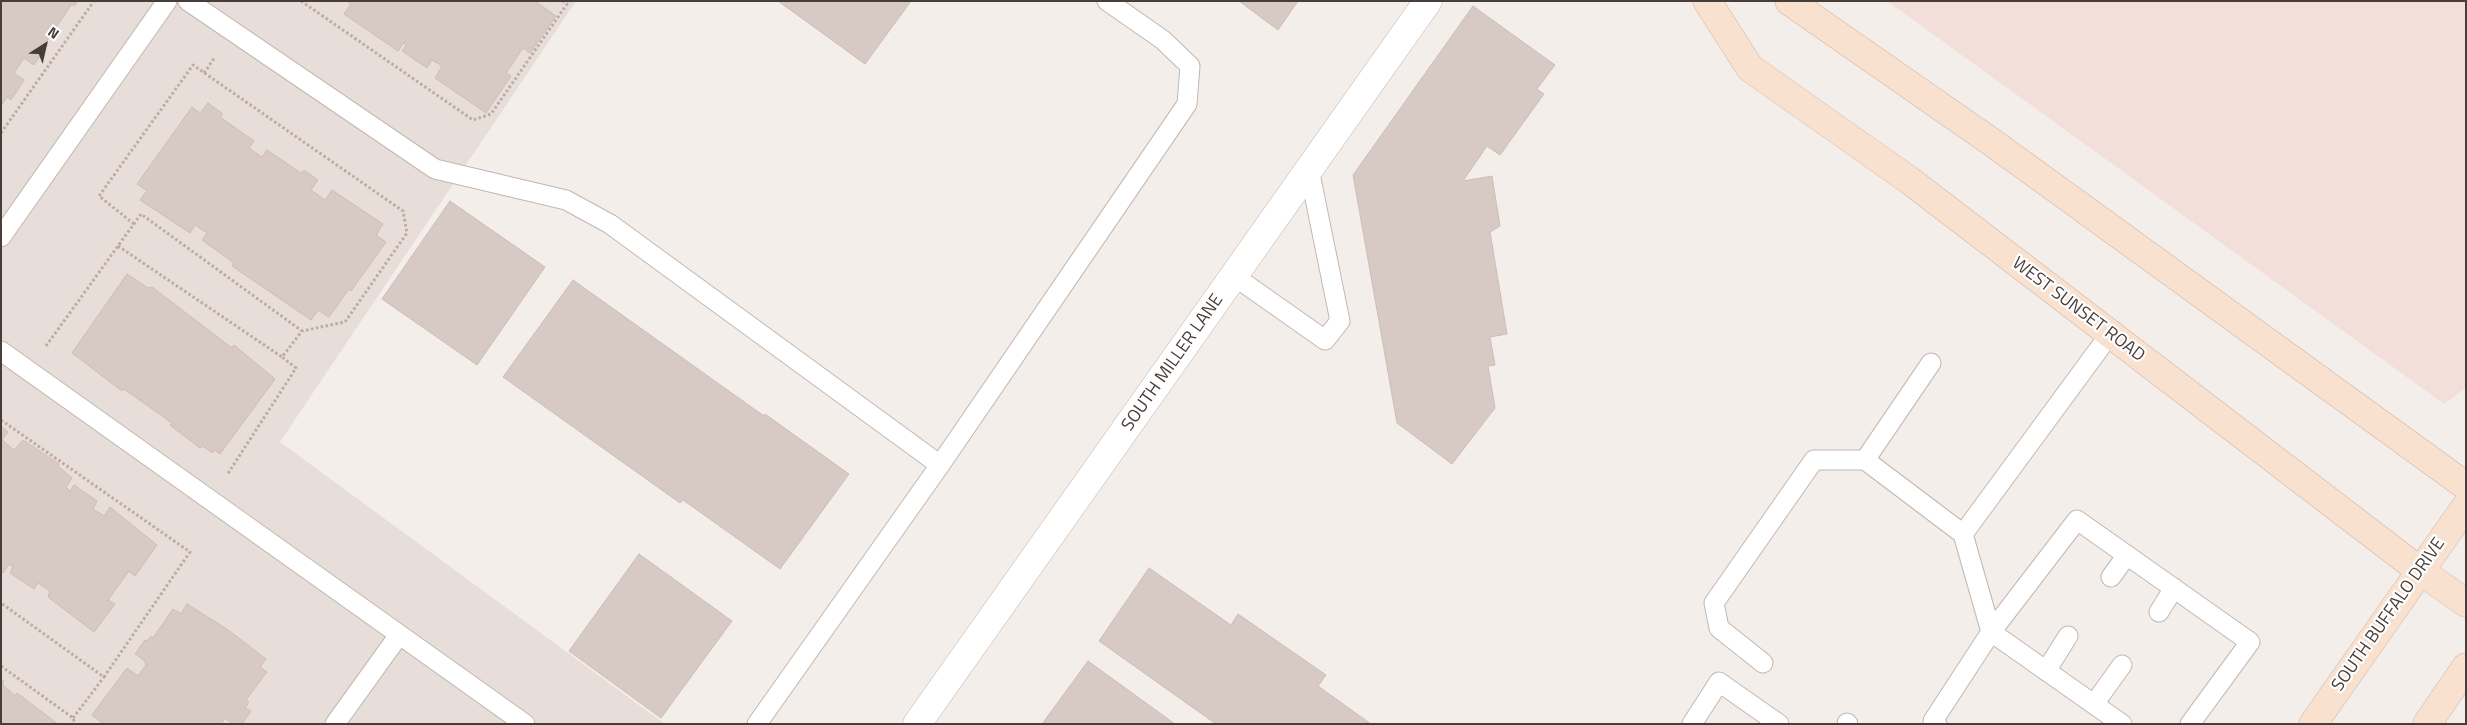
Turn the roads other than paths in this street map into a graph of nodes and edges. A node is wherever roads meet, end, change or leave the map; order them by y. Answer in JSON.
{"nodes":[{"id":1,"x":168,"y":1,"type":"edge"},
{"id":2,"x":188,"y":1,"type":"edge"},
{"id":3,"x":1108,"y":1,"type":"edge"},
{"id":4,"x":1428,"y":1,"type":"edge"},
{"id":5,"x":1707,"y":1,"type":"edge"},
{"id":6,"x":1789,"y":1,"type":"edge"},
{"id":7,"x":1309,"y":169,"type":"junction"},
{"id":8,"x":1,"y":237,"type":"edge"},
{"id":9,"x":1234,"y":276,"type":"junction"},
{"id":10,"x":2110,"y":334,"type":"junction"},
{"id":11,"x":1,"y":352,"type":"edge"},
{"id":12,"x":1931,"y":363,"type":"dead end"},
{"id":13,"x":1865,"y":460,"type":"junction"},
{"id":14,"x":940,"y":465,"type":"junction"},
{"id":15,"x":2466,"y":486,"type":"edge"},
{"id":16,"x":2466,"y":506,"type":"edge"},
{"id":17,"x":1963,"y":534,"type":"junction"},
{"id":18,"x":2128,"y":555,"type":"junction"},
{"id":19,"x":2419,"y":570,"type":"junction"},
{"id":20,"x":2112,"y":577,"type":"dead end"},
{"id":21,"x":2174,"y":588,"type":"junction"},
{"id":22,"x":2466,"y":603,"type":"edge"},
{"id":23,"x":2159,"y":612,"type":"dead end"},
{"id":24,"x":1991,"y":632,"type":"junction"},
{"id":25,"x":398,"y":635,"type":"junction"},
{"id":26,"x":2068,"y":636,"type":"dead end"},
{"id":27,"x":1763,"y":663,"type":"dead end"},
{"id":28,"x":2122,"y":665,"type":"dead end"},
{"id":29,"x":2466,"y":666,"type":"edge"},
{"id":30,"x":2046,"y":671,"type":"junction"},
{"id":31,"x":2094,"y":704,"type":"junction"},
{"id":32,"x":1934,"y":723,"type":"edge"},
{"id":33,"x":335,"y":724,"type":"edge"},
{"id":34,"x":525,"y":724,"type":"edge"},
{"id":35,"x":757,"y":724,"type":"edge"},
{"id":36,"x":918,"y":724,"type":"edge"},
{"id":37,"x":1692,"y":724,"type":"edge"},
{"id":38,"x":1779,"y":724,"type":"edge"},
{"id":39,"x":2122,"y":724,"type":"edge"},
{"id":40,"x":2190,"y":724,"type":"edge"},
{"id":41,"x":2313,"y":724,"type":"edge"},
{"id":42,"x":2427,"y":724,"type":"edge"}],
"edges":[{"from":1,"to":8,"type":"lane"},
{"from":2,"to":14,"type":"lane"},
{"from":3,"to":14,"type":"lane"},
{"from":4,"to":7,"type":"street","name":"SOUTH MILLER LANE"},
{"from":5,"to":10,"type":"main road","name":"WEST SUNSET ROAD"},
{"from":6,"to":15,"type":"main road"},
{"from":7,"to":9,"type":"street","name":"SOUTH MILLER LANE"},
{"from":7,"to":9,"type":"lane"},
{"from":9,"to":36,"type":"street","name":"SOUTH MILLER LANE"},
{"from":10,"to":17,"type":"lane"},
{"from":10,"to":19,"type":"main road","name":"WEST SUNSET ROAD"},
{"from":11,"to":25,"type":"lane"},
{"from":12,"to":13,"type":"lane"},
{"from":13,"to":17,"type":"lane"},
{"from":13,"to":27,"type":"lane"},
{"from":14,"to":35,"type":"lane"},
{"from":16,"to":19,"type":"main road","name":"SOUTH BUFFALO DRIVE"},
{"from":17,"to":24,"type":"lane"},
{"from":18,"to":20,"type":"lane"},
{"from":18,"to":21,"type":"lane"},
{"from":18,"to":24,"type":"lane"},
{"from":19,"to":22,"type":"main road","name":"WEST SUNSET ROAD"},
{"from":19,"to":41,"type":"main road","name":"SOUTH BUFFALO DRIVE"},
{"from":21,"to":23,"type":"lane"},
{"from":21,"to":40,"type":"lane"},
{"from":24,"to":30,"type":"lane"},
{"from":24,"to":32,"type":"lane"},
{"from":25,"to":33,"type":"lane"},
{"from":25,"to":34,"type":"lane"},
{"from":26,"to":30,"type":"lane"},
{"from":28,"to":31,"type":"lane"},
{"from":29,"to":42,"type":"main road"},
{"from":30,"to":31,"type":"lane"},
{"from":31,"to":39,"type":"lane"},
{"from":37,"to":38,"type":"lane"}]}
